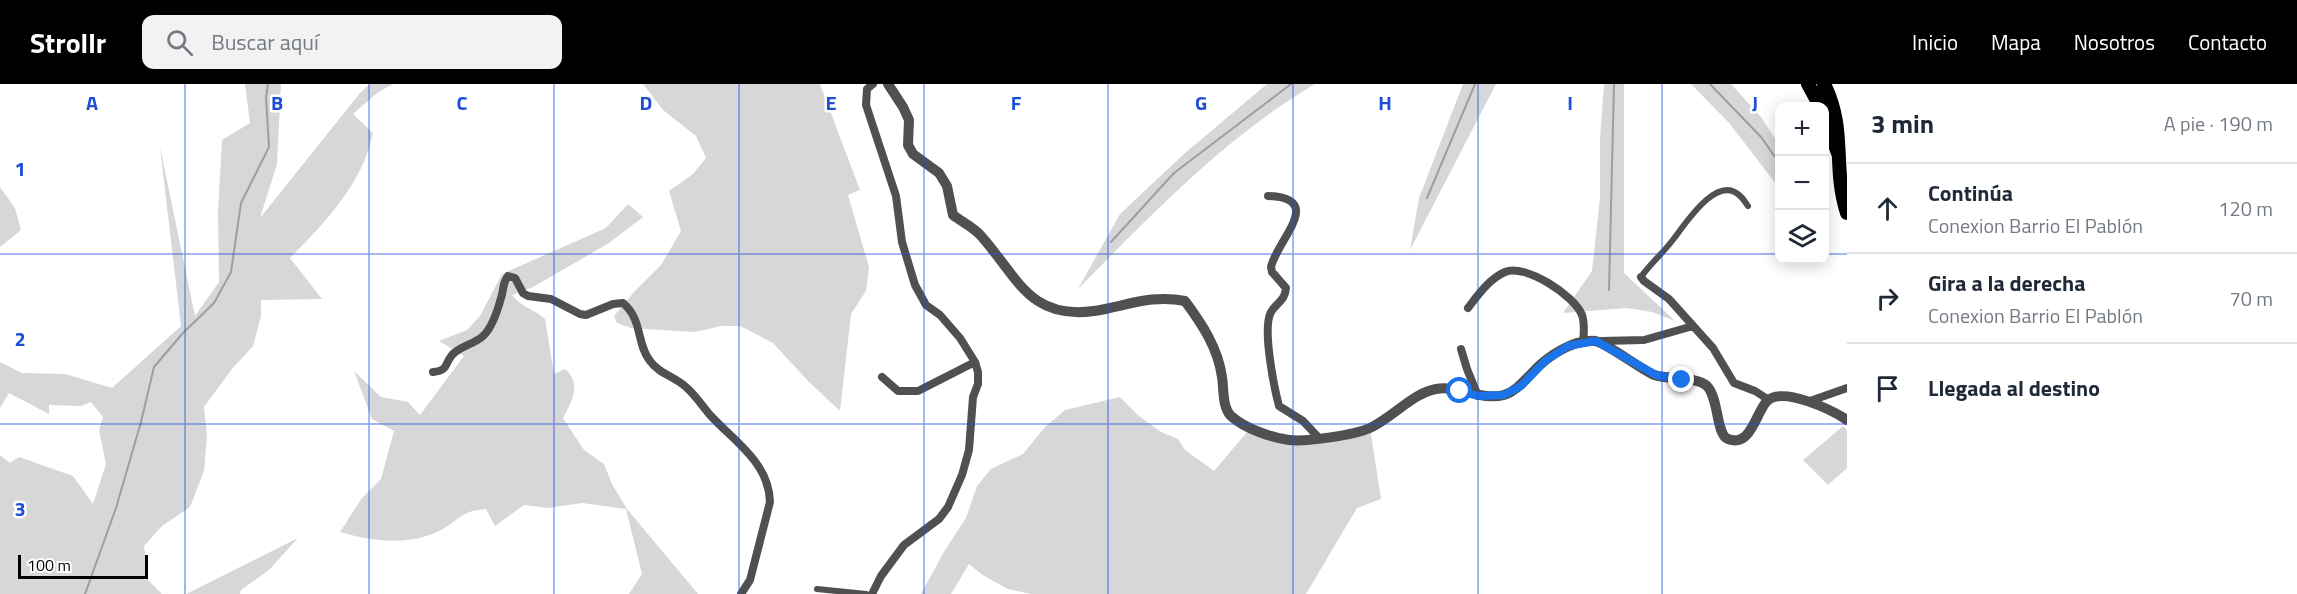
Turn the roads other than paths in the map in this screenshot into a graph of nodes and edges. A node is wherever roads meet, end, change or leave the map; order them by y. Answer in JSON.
{"nodes":[{"id":1,"x":873,"y":84,"type":"edge"},
{"id":2,"x":888,"y":84,"type":"edge"},
{"id":3,"x":1808,"y":84,"type":"edge"},
{"id":4,"x":1824,"y":84,"type":"edge"},
{"id":5,"x":1819,"y":102,"type":"edge"},
{"id":6,"x":1829,"y":130,"type":"edge"},
{"id":7,"x":1841,"y":162,"type":"junction"},
{"id":8,"x":1268,"y":196,"type":"dead end"},
{"id":9,"x":1748,"y":206,"type":"dead end"},
{"id":10,"x":1847,"y":213,"type":"edge"},
{"id":11,"x":1641,"y":277,"type":"joint"},
{"id":12,"x":1468,"y":308,"type":"dead end"},
{"id":13,"x":1693,"y":326,"type":"junction"},
{"id":14,"x":1596,"y":341,"type":"junction"},
{"id":15,"x":1583,"y":343,"type":"junction"},
{"id":16,"x":1461,"y":349,"type":"dead end"},
{"id":17,"x":975,"y":362,"type":"junction"},
{"id":18,"x":433,"y":372,"type":"dead end"},
{"id":19,"x":882,"y":377,"type":"dead end"},
{"id":20,"x":1847,"y":388,"type":"edge"},
{"id":21,"x":1478,"y":396,"type":"junction"},
{"id":22,"x":1768,"y":400,"type":"junction"},
{"id":23,"x":1810,"y":401,"type":"junction"},
{"id":24,"x":1847,"y":420,"type":"edge"},
{"id":25,"x":1319,"y":438,"type":"junction"},
{"id":26,"x":816,"y":589,"type":"dead end"},
{"id":27,"x":741,"y":594,"type":"edge"},
{"id":28,"x":867,"y":594,"type":"edge"},
{"id":29,"x":872,"y":594,"type":"edge"}],
"edges":[{"from":1,"to":17,"type":"street"},
{"from":2,"to":25,"type":"street"},
{"from":3,"to":5,"type":"highway"},
{"from":4,"to":7,"type":"highway"},
{"from":6,"to":7,"type":"highway"},
{"from":7,"to":10,"type":"highway"},
{"from":8,"to":25,"type":"street"},
{"from":9,"to":11,"type":"street"},
{"from":11,"to":13,"type":"street"},
{"from":12,"to":15,"type":"street"},
{"from":13,"to":14,"type":"street"},
{"from":13,"to":22,"type":"street"},
{"from":14,"to":15,"type":"street"},
{"from":14,"to":22,"type":"street"},
{"from":15,"to":21,"type":"street"},
{"from":16,"to":21,"type":"street"},
{"from":17,"to":19,"type":"street"},
{"from":17,"to":29,"type":"street"},
{"from":18,"to":27,"type":"street"},
{"from":20,"to":23,"type":"street"},
{"from":21,"to":25,"type":"street"},
{"from":22,"to":23,"type":"street"},
{"from":23,"to":24,"type":"street"},
{"from":26,"to":28,"type":"street"}]}
